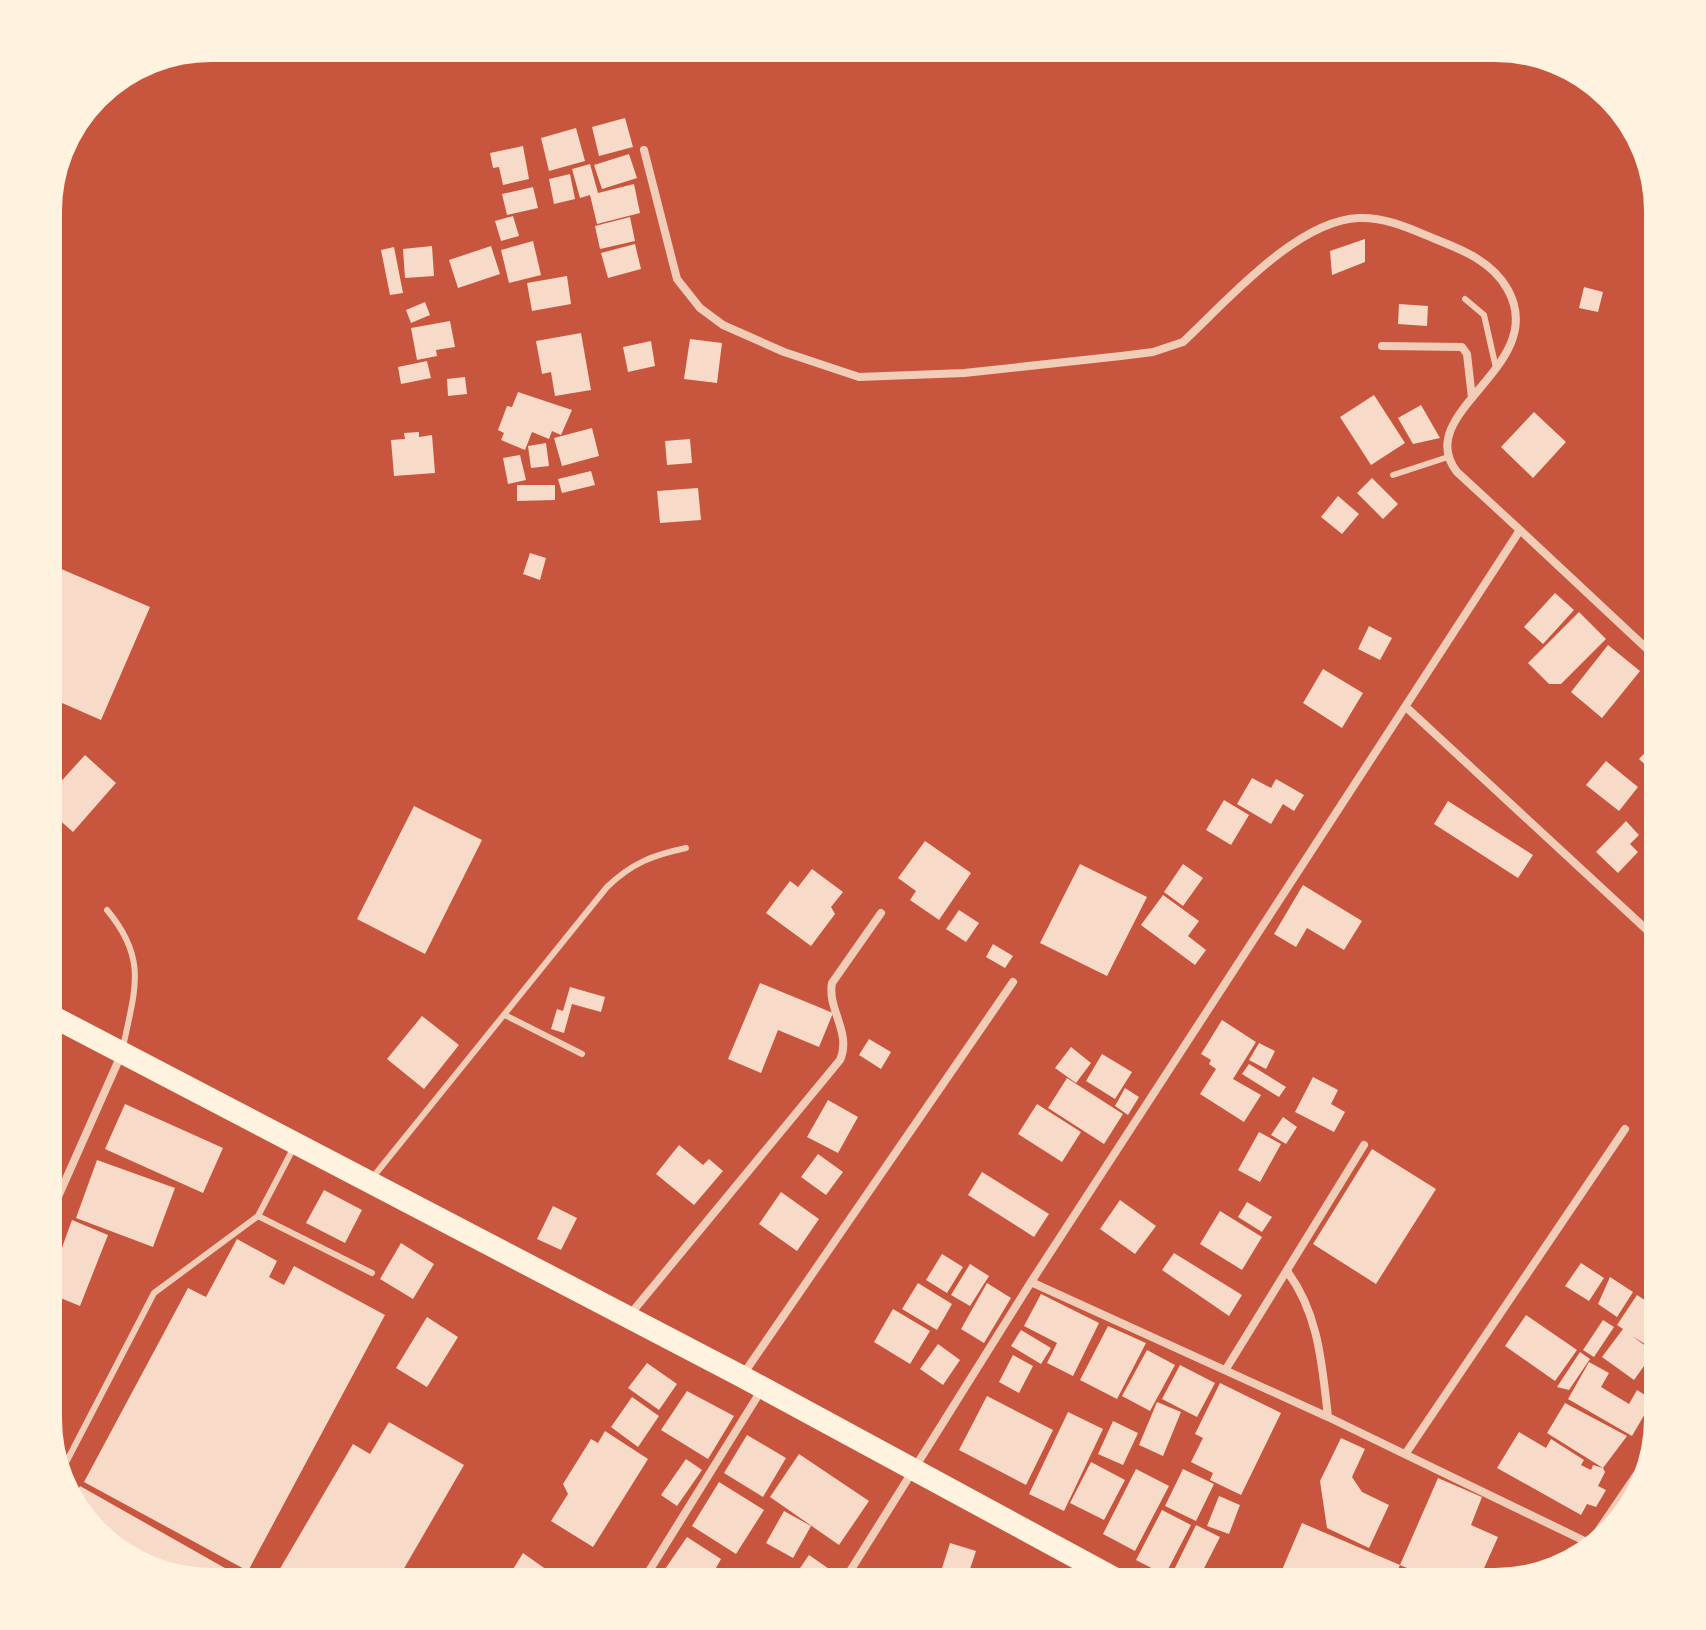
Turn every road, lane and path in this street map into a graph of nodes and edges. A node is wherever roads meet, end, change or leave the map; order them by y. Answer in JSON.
{"nodes":[{"id":1,"x":644,"y":150,"type":"dead end"},
{"id":2,"x":1465,"y":299,"type":"dead end"},
{"id":3,"x":1382,"y":346,"type":"dead end"},
{"id":4,"x":1497,"y":372,"type":"junction"},
{"id":5,"x":1472,"y":398,"type":"junction"},
{"id":6,"x":1448,"y":457,"type":"junction"},
{"id":7,"x":1393,"y":475,"type":"dead end"},
{"id":8,"x":1520,"y":530,"type":"junction"},
{"id":9,"x":1646,"y":648,"type":"edge"},
{"id":10,"x":1406,"y":707,"type":"junction"},
{"id":11,"x":686,"y":848,"type":"dead end"},
{"id":12,"x":107,"y":910,"type":"dead end"},
{"id":13,"x":881,"y":913,"type":"dead end"},
{"id":14,"x":1646,"y":929,"type":"edge"},
{"id":15,"x":1013,"y":982,"type":"dead end"},
{"id":16,"x":505,"y":1015,"type":"junction"},
{"id":17,"x":60,"y":1021,"type":"edge"},
{"id":18,"x":121,"y":1054,"type":"junction"},
{"id":19,"x":582,"y":1054,"type":"dead end"},
{"id":20,"x":1625,"y":1129,"type":"dead end"},
{"id":21,"x":295,"y":1144,"type":"junction"},
{"id":22,"x":1364,"y":1145,"type":"dead end"},
{"id":23,"x":368,"y":1183,"type":"junction"},
{"id":24,"x":60,"y":1192,"type":"edge"},
{"id":25,"x":258,"y":1216,"type":"junction"},
{"id":26,"x":1287,"y":1271,"type":"junction"},
{"id":27,"x":372,"y":1273,"type":"dead end"},
{"id":28,"x":1031,"y":1282,"type":"junction"},
{"id":29,"x":628,"y":1318,"type":"junction"},
{"id":30,"x":1226,"y":1369,"type":"junction"},
{"id":31,"x":741,"y":1376,"type":"junction"},
{"id":32,"x":762,"y":1388,"type":"junction"},
{"id":33,"x":1328,"y":1417,"type":"junction"},
{"id":34,"x":1406,"y":1453,"type":"junction"},
{"id":35,"x":66,"y":1462,"type":"edge"},
{"id":36,"x":912,"y":1471,"type":"junction"},
{"id":37,"x":1628,"y":1491,"type":"edge"},
{"id":38,"x":1612,"y":1514,"type":"edge"},
{"id":39,"x":1585,"y":1541,"type":"edge"},
{"id":40,"x":650,"y":1570,"type":"edge"},
{"id":41,"x":851,"y":1570,"type":"edge"},
{"id":42,"x":1099,"y":1570,"type":"edge"}],
"edges":[{"from":1,"to":4,"type":"street"},
{"from":2,"to":4,"type":"lane"},
{"from":3,"to":5,"type":"street"},
{"from":4,"to":5,"type":"street"},
{"from":5,"to":6,"type":"street"},
{"from":6,"to":7,"type":"lane"},
{"from":6,"to":8,"type":"street"},
{"from":8,"to":9,"type":"street"},
{"from":8,"to":10,"type":"street"},
{"from":10,"to":14,"type":"street"},
{"from":10,"to":28,"type":"street"},
{"from":11,"to":16,"type":"lane"},
{"from":12,"to":18,"type":"lane"},
{"from":13,"to":29,"type":"street"},
{"from":15,"to":31,"type":"street"},
{"from":16,"to":19,"type":"lane"},
{"from":16,"to":23,"type":"lane"},
{"from":17,"to":18,"type":"highway"},
{"from":18,"to":21,"type":"highway"},
{"from":18,"to":24,"type":"street"},
{"from":20,"to":34,"type":"street"},
{"from":21,"to":23,"type":"highway"},
{"from":21,"to":25,"type":"lane"},
{"from":22,"to":26,"type":"street"},
{"from":23,"to":29,"type":"highway"},
{"from":25,"to":27,"type":"lane"},
{"from":25,"to":35,"type":"lane"},
{"from":26,"to":30,"type":"street"},
{"from":26,"to":33,"type":"street"},
{"from":28,"to":30,"type":"street"},
{"from":28,"to":36,"type":"street"},
{"from":29,"to":31,"type":"highway"},
{"from":30,"to":33,"type":"street"},
{"from":31,"to":32,"type":"highway"},
{"from":32,"to":36,"type":"highway"},
{"from":32,"to":40,"type":"street"},
{"from":33,"to":34,"type":"street"},
{"from":34,"to":39,"type":"street"},
{"from":36,"to":41,"type":"street"},
{"from":36,"to":42,"type":"highway"},
{"from":37,"to":38,"type":"street"}]}
